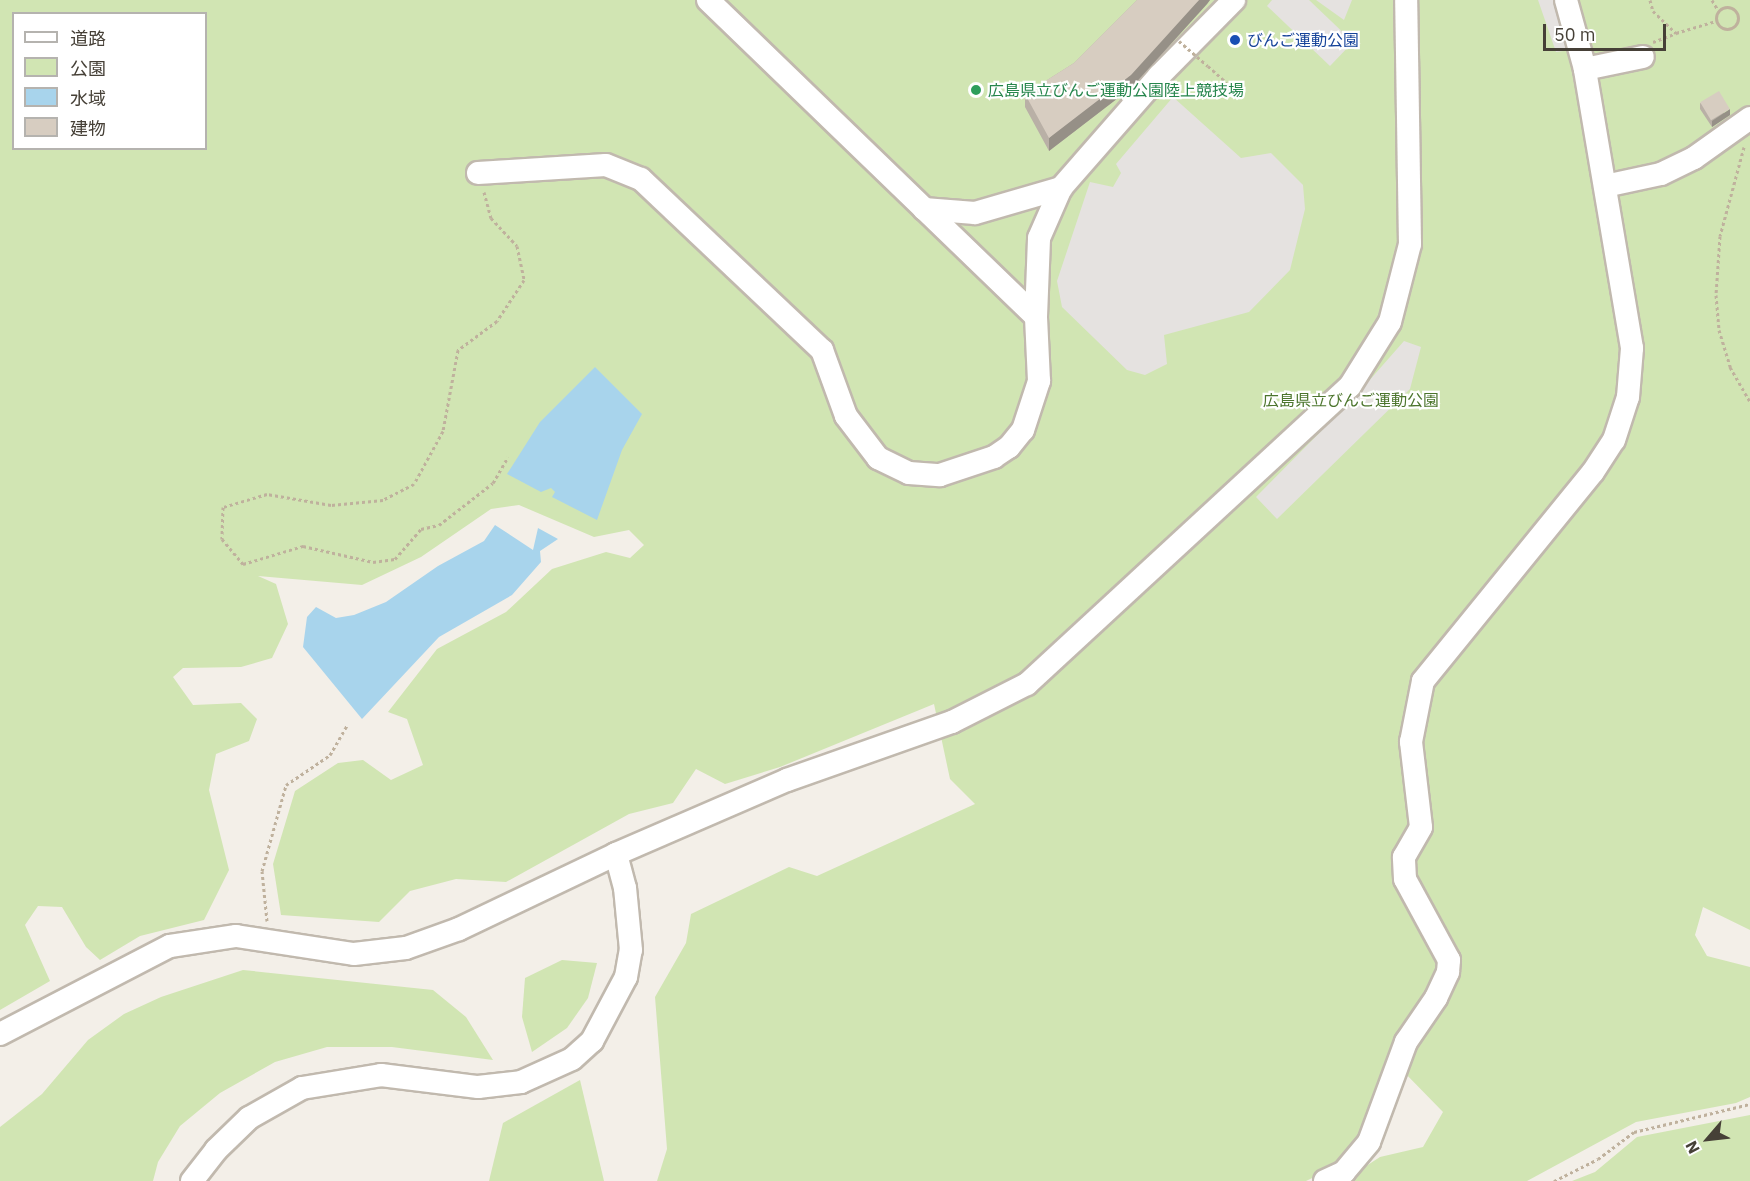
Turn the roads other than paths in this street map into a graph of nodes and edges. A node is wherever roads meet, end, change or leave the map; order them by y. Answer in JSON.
{"nodes":[{"id":1,"x":708,"y":0,"type":"edge"},
{"id":2,"x":1234,"y":0,"type":"edge"},
{"id":3,"x":1406,"y":0,"type":"edge"},
{"id":4,"x":1566,"y":0,"type":"edge"},
{"id":5,"x":1646,"y":50,"type":"road end"},
{"id":6,"x":1585,"y":69,"type":"junction"},
{"id":7,"x":1747,"y":120,"type":"edge"},
{"id":8,"x":478,"y":173,"type":"road end"},
{"id":9,"x":1605,"y":186,"type":"junction"},
{"id":10,"x":1061,"y":188,"type":"junction"},
{"id":11,"x":924,"y":209,"type":"junction"},
{"id":12,"x":1036,"y":317,"type":"junction"},
{"id":13,"x":616,"y":854,"type":"junction"},
{"id":14,"x":0,"y":1034,"type":"edge"},
{"id":15,"x":192,"y":1181,"type":"edge"},
{"id":16,"x":1325,"y":1181,"type":"edge"}],
"edges":[{"from":1,"to":11,"type":"street"},
{"from":2,"to":10,"type":"street"},
{"from":3,"to":13,"type":"street"},
{"from":4,"to":6,"type":"street"},
{"from":5,"to":6,"type":"street"},
{"from":6,"to":9,"type":"street"},
{"from":7,"to":9,"type":"street"},
{"from":8,"to":12,"type":"street"},
{"from":9,"to":16,"type":"street"},
{"from":10,"to":11,"type":"street"},
{"from":10,"to":12,"type":"street"},
{"from":11,"to":12,"type":"street"},
{"from":13,"to":14,"type":"street"},
{"from":13,"to":15,"type":"street"}]}
